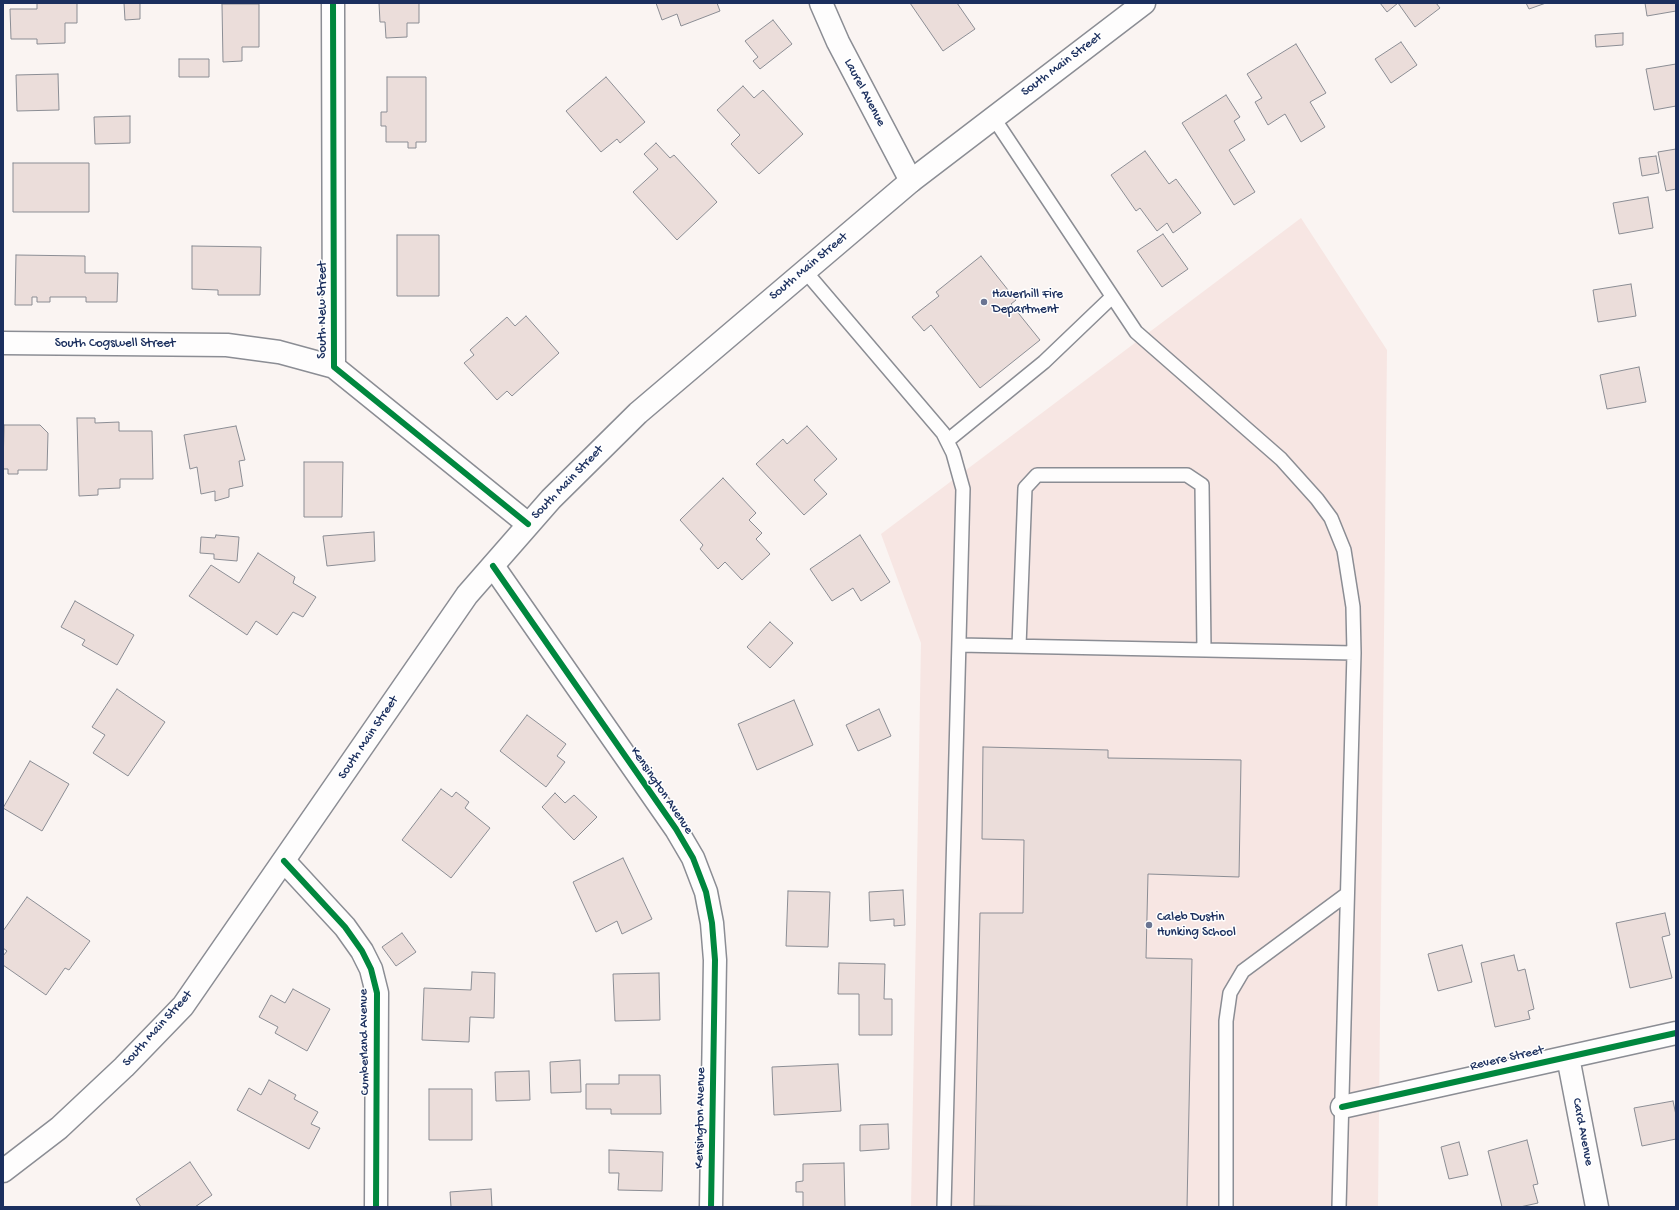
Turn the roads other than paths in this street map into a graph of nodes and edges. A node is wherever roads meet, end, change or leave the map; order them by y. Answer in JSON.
{"nodes":[{"id":1,"x":333,"y":3,"type":"edge"},
{"id":2,"x":821,"y":3,"type":"edge"},
{"id":3,"x":1144,"y":3,"type":"edge"},
{"id":4,"x":994,"y":118,"type":"junction"},
{"id":5,"x":911,"y":181,"type":"junction"},
{"id":6,"x":805,"y":271,"type":"junction"},
{"id":7,"x":1112,"y":297,"type":"junction"},
{"id":8,"x":3,"y":343,"type":"edge"},
{"id":9,"x":334,"y":367,"type":"junction"},
{"id":10,"x":947,"y":441,"type":"junction"},
{"id":11,"x":528,"y":524,"type":"junction"},
{"id":12,"x":493,"y":566,"type":"junction"},
{"id":13,"x":959,"y":645,"type":"junction"},
{"id":14,"x":1019,"y":646,"type":"junction"},
{"id":15,"x":1204,"y":650,"type":"junction"},
{"id":16,"x":1354,"y":653,"type":"junction"},
{"id":17,"x":284,"y":861,"type":"junction"},
{"id":18,"x":1348,"y":894,"type":"junction"},
{"id":19,"x":1676,"y":1033,"type":"edge"},
{"id":20,"x":1568,"y":1057,"type":"junction"},
{"id":21,"x":1342,"y":1107,"type":"junction"},
{"id":22,"x":3,"y":1171,"type":"edge"},
{"id":23,"x":376,"y":1207,"type":"edge"},
{"id":24,"x":711,"y":1207,"type":"edge"},
{"id":25,"x":944,"y":1207,"type":"edge"},
{"id":26,"x":1226,"y":1207,"type":"edge"},
{"id":27,"x":1339,"y":1207,"type":"edge"},
{"id":28,"x":1597,"y":1207,"type":"edge"}],
"edges":[{"from":1,"to":9,"type":"street","name":"South New Street"},
{"from":2,"to":5,"type":"street","name":"Laurel Avenue"},
{"from":3,"to":4,"type":"street","name":"South Main Street"},
{"from":4,"to":5,"type":"street","name":"South Main Street"},
{"from":4,"to":7,"type":"lane"},
{"from":5,"to":6,"type":"street","name":"South Main Street"},
{"from":6,"to":10,"type":"lane"},
{"from":6,"to":11,"type":"street","name":"South Main Street"},
{"from":7,"to":10,"type":"lane"},
{"from":7,"to":16,"type":"lane"},
{"from":8,"to":9,"type":"street","name":"South Cogswell Street"},
{"from":9,"to":11,"type":"street","name":"South New Street"},
{"from":10,"to":13,"type":"lane"},
{"from":11,"to":12,"type":"street","name":"South Main Street"},
{"from":12,"to":17,"type":"street","name":"South Main Street"},
{"from":12,"to":24,"type":"street","name":"Kensington Avenue"},
{"from":13,"to":14,"type":"lane"},
{"from":13,"to":25,"type":"lane"},
{"from":14,"to":15,"type":"lane"},
{"from":14,"to":15,"type":"lane"},
{"from":15,"to":16,"type":"lane"},
{"from":16,"to":18,"type":"lane"},
{"from":17,"to":22,"type":"street","name":"South Main Street"},
{"from":17,"to":23,"type":"street","name":"Cumberland Avenue"},
{"from":18,"to":21,"type":"lane"},
{"from":18,"to":26,"type":"lane"},
{"from":19,"to":20,"type":"street","name":"Revere Street"},
{"from":20,"to":21,"type":"street","name":"Revere Street"},
{"from":20,"to":28,"type":"street","name":"Card Avenue"},
{"from":21,"to":27,"type":"lane"}]}
